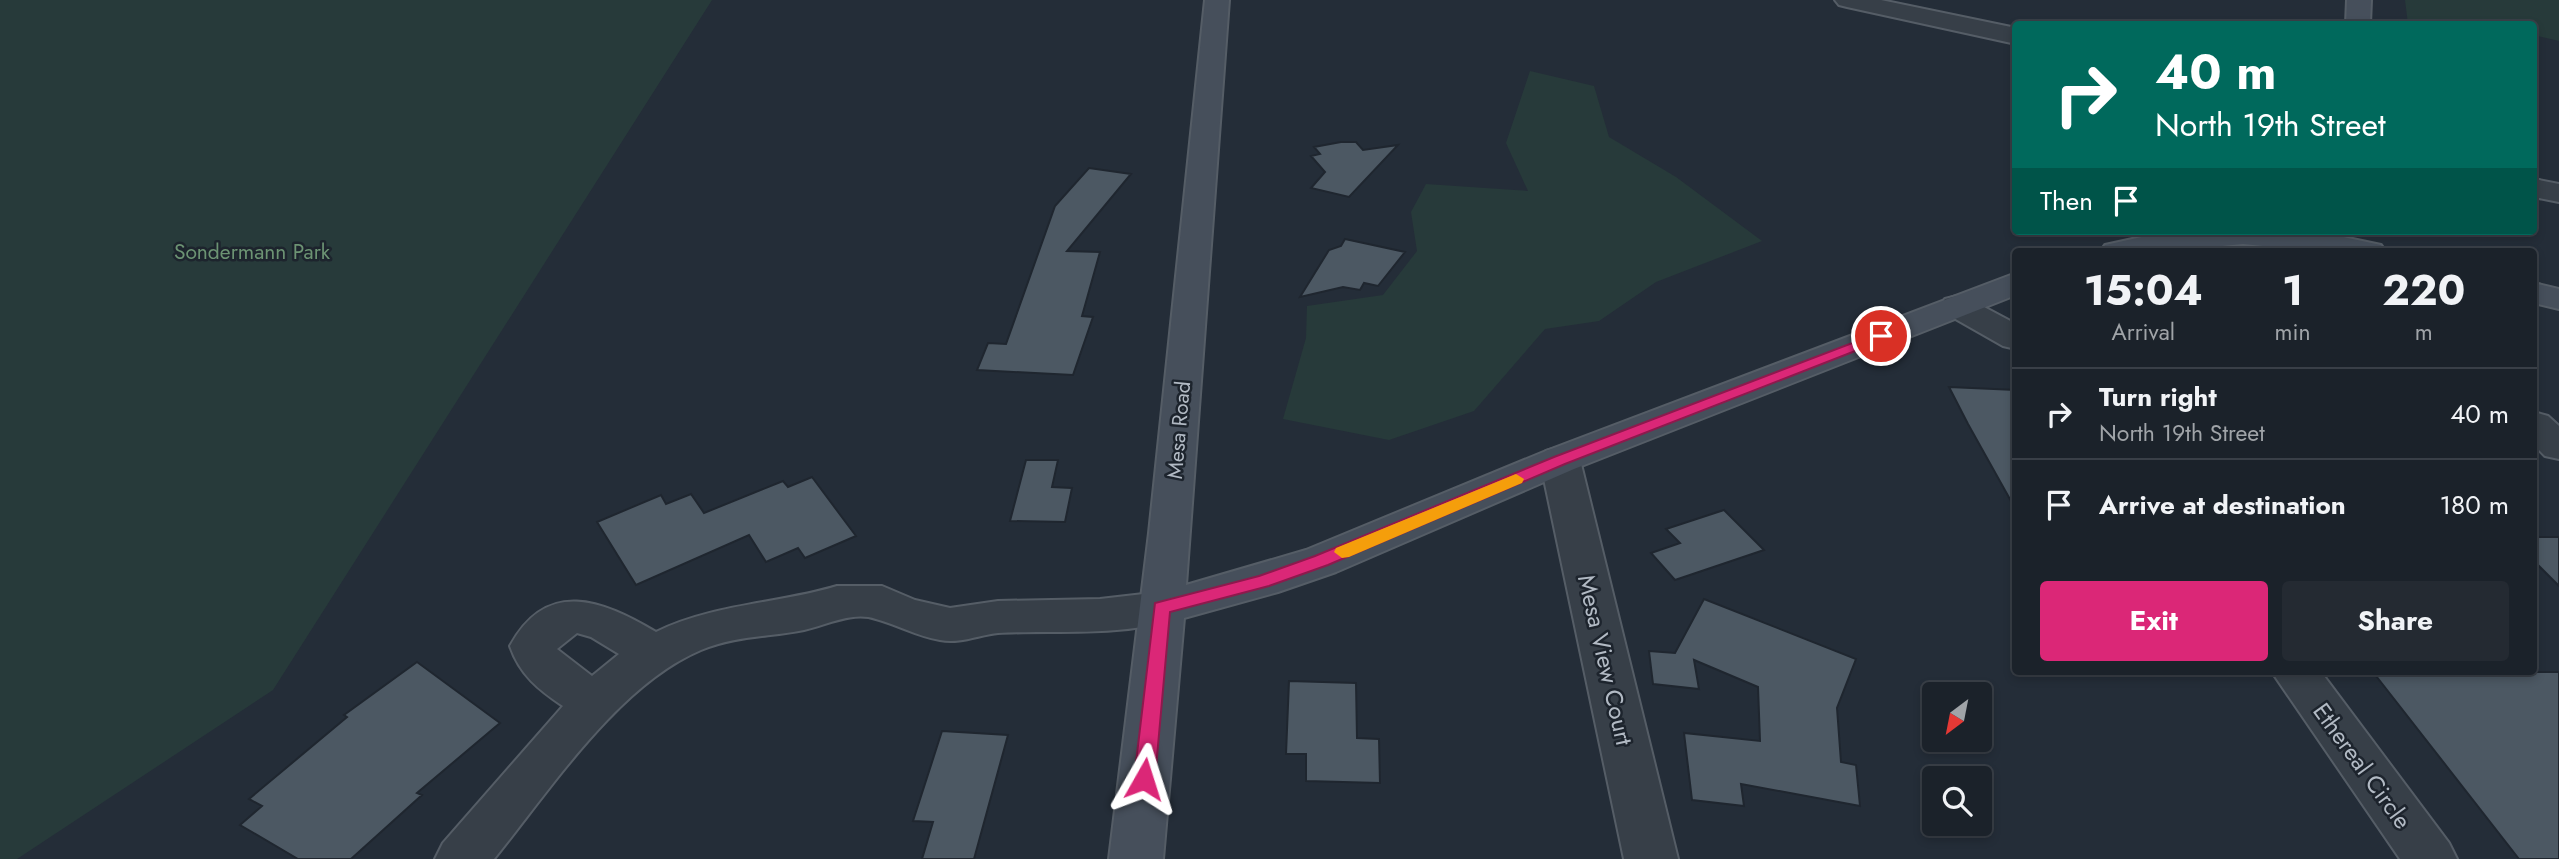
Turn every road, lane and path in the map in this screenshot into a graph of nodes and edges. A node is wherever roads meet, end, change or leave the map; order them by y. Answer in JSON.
{"nodes":[{"id":1,"x":1217,"y":0,"type":"edge"},
{"id":2,"x":1847,"y":0,"type":"edge"},
{"id":3,"x":2359,"y":0,"type":"edge"},
{"id":4,"x":2358,"y":21,"type":"edge"},
{"id":5,"x":2012,"y":35,"type":"edge"},
{"id":6,"x":2537,"y":189,"type":"edge"},
{"id":7,"x":2559,"y":193,"type":"edge"},
{"id":8,"x":2213,"y":235,"type":"edge"},
{"id":9,"x":2279,"y":235,"type":"edge"},
{"id":10,"x":2355,"y":245,"type":"edge"},
{"id":11,"x":2136,"y":248,"type":"edge"},
{"id":12,"x":2012,"y":285,"type":"edge"},
{"id":13,"x":2537,"y":294,"type":"edge"},
{"id":14,"x":2559,"y":299,"type":"edge"},
{"id":15,"x":1957,"y":306,"type":"junction"},
{"id":16,"x":2012,"y":336,"type":"edge"},
{"id":17,"x":2537,"y":427,"type":"edge"},
{"id":18,"x":2559,"y":447,"type":"edge"},
{"id":19,"x":1559,"y":460,"type":"junction"},
{"id":20,"x":1161,"y":608,"type":"junction"},
{"id":21,"x":655,"y":653,"type":"junction"},
{"id":22,"x":2297,"y":675,"type":"edge"},
{"id":23,"x":595,"y":702,"type":"junction"},
{"id":24,"x":462,"y":859,"type":"edge"},
{"id":25,"x":1136,"y":859,"type":"edge"},
{"id":26,"x":1651,"y":859,"type":"edge"},
{"id":27,"x":2430,"y":859,"type":"edge"}],
"edges":[{"from":1,"to":20,"type":"main road","name":"Mesa Road"},
{"from":2,"to":5,"type":"street"},
{"from":3,"to":4,"type":"main road"},
{"from":6,"to":7,"type":"street"},
{"from":8,"to":11,"type":"main road"},
{"from":9,"to":10,"type":"main road"},
{"from":12,"to":15,"type":"main road"},
{"from":13,"to":14,"type":"main road"},
{"from":15,"to":16,"type":"street"},
{"from":15,"to":19,"type":"main road"},
{"from":17,"to":18,"type":"street"},
{"from":19,"to":20,"type":"main road"},
{"from":19,"to":26,"type":"street","name":"Mesa View Court"},
{"from":20,"to":21,"type":"street"},
{"from":20,"to":25,"type":"main road","name":"Mesa Road"},
{"from":21,"to":23,"type":"street"},
{"from":21,"to":23,"type":"street"},
{"from":22,"to":27,"type":"street","name":"Ethereal Circle"},
{"from":23,"to":24,"type":"street"}]}
